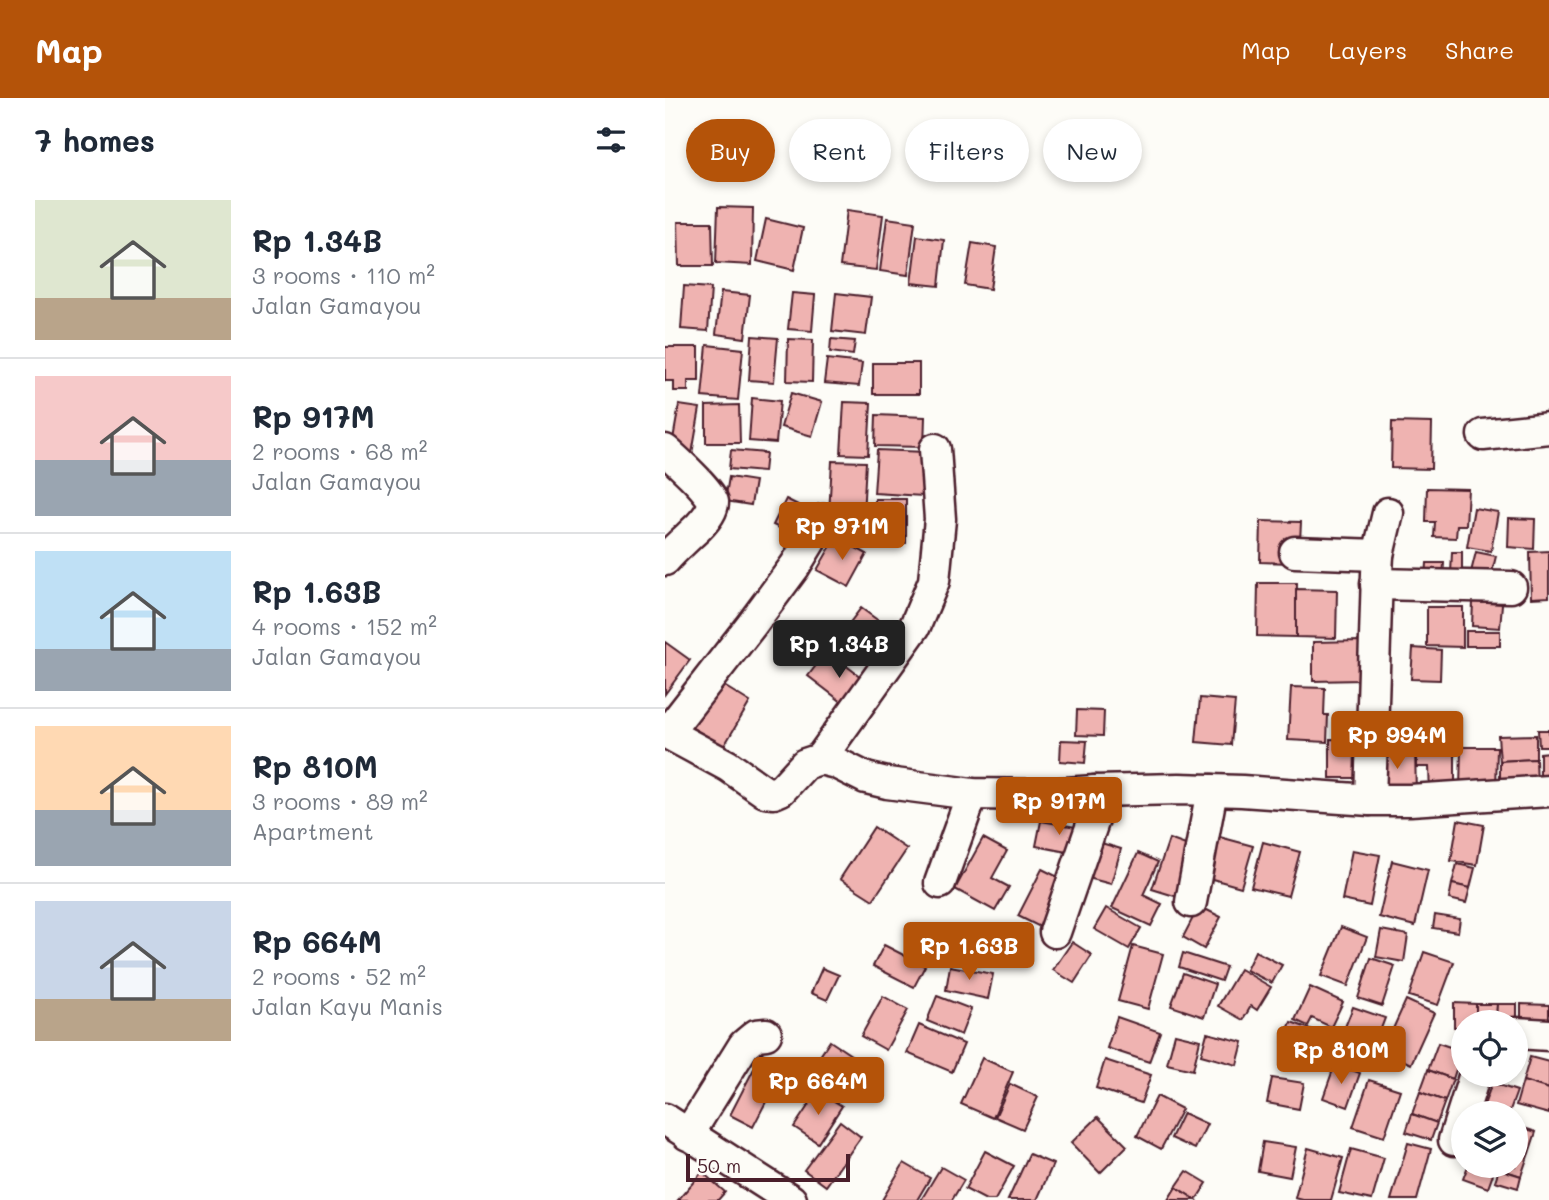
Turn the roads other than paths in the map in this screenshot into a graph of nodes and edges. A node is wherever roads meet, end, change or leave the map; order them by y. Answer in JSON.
{"nodes":[{"id":1,"x":1549,"y":428,"type":"edge"},
{"id":2,"x":1483,"y":435,"type":"dead end"},
{"id":3,"x":935,"y":449,"type":"dead end"},
{"id":4,"x":665,"y":450,"type":"edge"},
{"id":5,"x":1388,"y":513,"type":"dead end"},
{"id":6,"x":823,"y":520,"type":"dead end"},
{"id":7,"x":1295,"y":552,"type":"dead end"},
{"id":8,"x":667,"y":554,"type":"edge"},
{"id":9,"x":1377,"y":569,"type":"junction"},
{"id":10,"x":1511,"y":587,"type":"dead end"},
{"id":11,"x":666,"y":732,"type":"edge"},
{"id":12,"x":820,"y":759,"type":"junction"},
{"id":13,"x":1212,"y":790,"type":"junction"},
{"id":14,"x":1095,"y":791,"type":"junction"},
{"id":15,"x":1549,"y":791,"type":"edge"},
{"id":16,"x":972,"y":794,"type":"junction"},
{"id":17,"x":1370,"y":800,"type":"junction"},
{"id":18,"x":940,"y":883,"type":"dead end"},
{"id":19,"x":1191,"y":902,"type":"dead end"},
{"id":20,"x":1055,"y":932,"type":"dead end"},
{"id":21,"x":766,"y":1034,"type":"dead end"},
{"id":22,"x":1528,"y":1034,"type":"edge"},
{"id":23,"x":1549,"y":1035,"type":"edge"},
{"id":24,"x":677,"y":1127,"type":"edge"},
{"id":25,"x":791,"y":1200,"type":"edge"}],
"edges":[{"from":1,"to":2,"type":"street"},
{"from":3,"to":12,"type":"street"},
{"from":4,"to":8,"type":"street"},
{"from":5,"to":9,"type":"street"},
{"from":6,"to":11,"type":"street"},
{"from":7,"to":9,"type":"street"},
{"from":9,"to":10,"type":"street"},
{"from":9,"to":17,"type":"street"},
{"from":11,"to":12,"type":"street"},
{"from":12,"to":16,"type":"street"},
{"from":13,"to":14,"type":"street"},
{"from":13,"to":17,"type":"street"},
{"from":13,"to":19,"type":"street"},
{"from":14,"to":16,"type":"street"},
{"from":14,"to":20,"type":"street"},
{"from":15,"to":17,"type":"street"},
{"from":16,"to":18,"type":"street"},
{"from":21,"to":24,"type":"street"},
{"from":22,"to":23,"type":"street"},
{"from":24,"to":25,"type":"street"}]}
